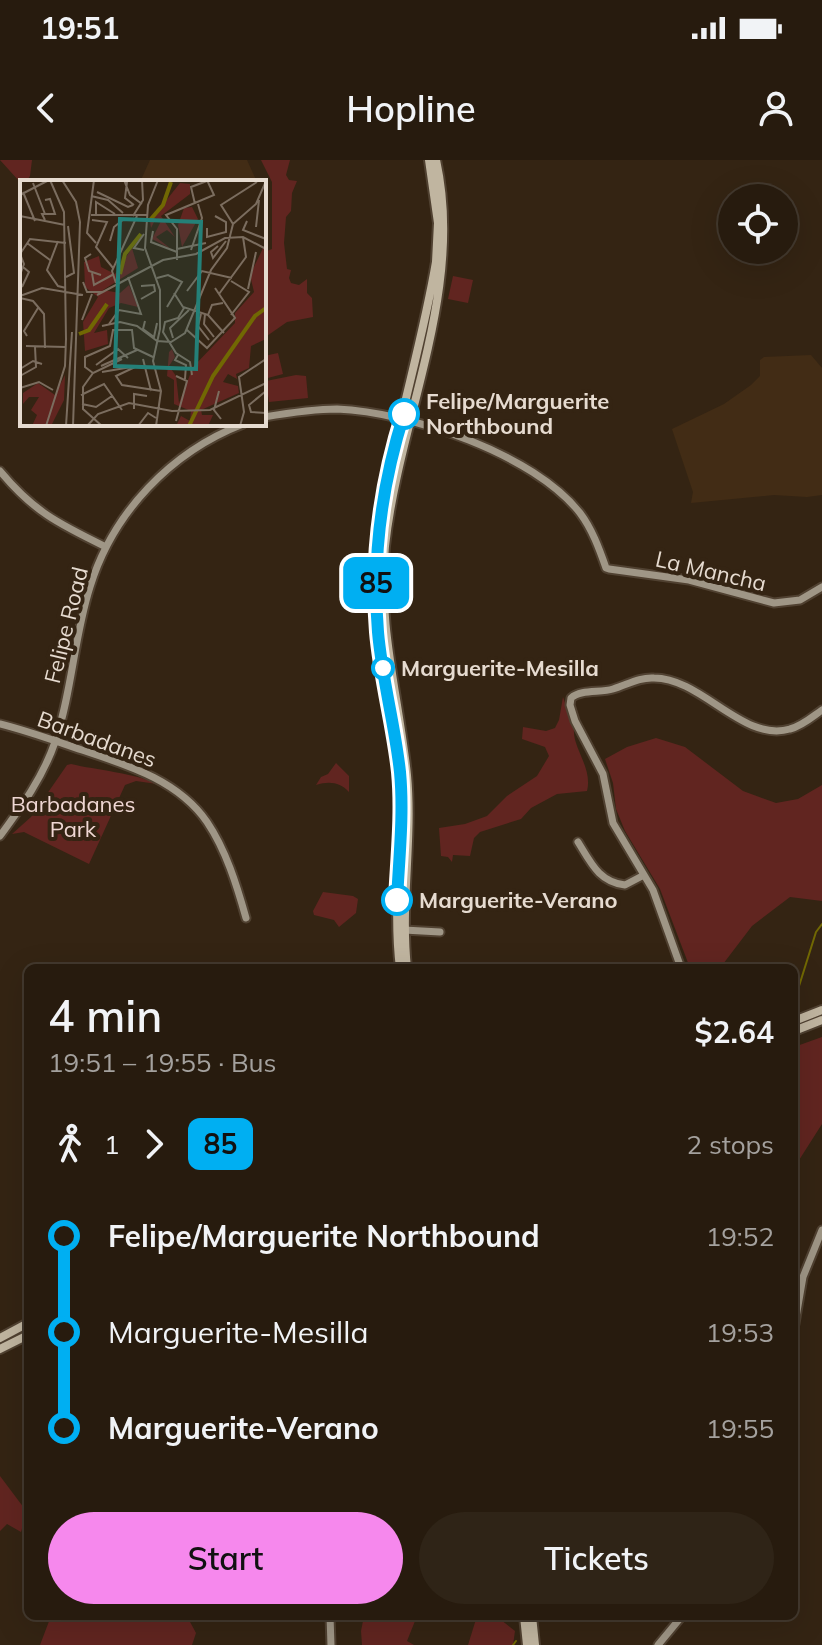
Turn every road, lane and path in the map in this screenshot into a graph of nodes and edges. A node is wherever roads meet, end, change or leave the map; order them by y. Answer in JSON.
{"nodes":[{"id":1,"x":429,"y":160,"type":"edge"},
{"id":2,"x":436,"y":160,"type":"edge"},
{"id":3,"x":266,"y":417,"type":"edge"},
{"id":4,"x":406,"y":422,"type":"junction"},
{"id":5,"x":239,"y":426,"type":"edge"},
{"id":6,"x":0,"y":471,"type":"edge"},
{"id":7,"x":106,"y":547,"type":"junction"},
{"id":8,"x":822,"y":587,"type":"edge"},
{"id":9,"x":822,"y":710,"type":"edge"},
{"id":10,"x":0,"y":724,"type":"edge"},
{"id":11,"x":56,"y":740,"type":"junction"},
{"id":12,"x":0,"y":836,"type":"edge"},
{"id":13,"x":578,"y":842,"type":"dead end"},
{"id":14,"x":644,"y":875,"type":"junction"},
{"id":15,"x":246,"y":918,"type":"dead end"},
{"id":16,"x":404,"y":930,"type":"junction"},
{"id":17,"x":440,"y":932,"type":"dead end"},
{"id":18,"x":400,"y":964,"type":"edge"},
{"id":19,"x":407,"y":964,"type":"edge"},
{"id":20,"x":680,"y":964,"type":"edge"},
{"id":21,"x":822,"y":1010,"type":"edge"},
{"id":22,"x":798,"y":1019,"type":"edge"},
{"id":23,"x":822,"y":1020,"type":"edge"},
{"id":24,"x":798,"y":1029,"type":"edge"},
{"id":25,"x":822,"y":1230,"type":"edge"},
{"id":26,"x":798,"y":1306,"type":"edge"},
{"id":27,"x":24,"y":1325,"type":"edge"},
{"id":28,"x":24,"y":1337,"type":"edge"},
{"id":29,"x":0,"y":1338,"type":"edge"},
{"id":30,"x":0,"y":1349,"type":"edge"},
{"id":31,"x":330,"y":1620,"type":"edge"},
{"id":32,"x":524,"y":1620,"type":"edge"},
{"id":33,"x":532,"y":1620,"type":"edge"},
{"id":34,"x":679,"y":1620,"type":"edge"},
{"id":35,"x":331,"y":1645,"type":"edge"},
{"id":36,"x":527,"y":1645,"type":"edge"},
{"id":37,"x":535,"y":1645,"type":"edge"},
{"id":38,"x":658,"y":1645,"type":"edge"}],
"edges":[{"from":1,"to":4,"type":"main road"},
{"from":2,"to":4,"type":"main road"},
{"from":3,"to":4,"type":"street"},
{"from":4,"to":8,"type":"street","name":"La Mancha"},
{"from":4,"to":16,"type":"main road"},
{"from":4,"to":18,"type":"main road"},
{"from":5,"to":7,"type":"street","name":"Felipe Road"},
{"from":6,"to":7,"type":"street"},
{"from":7,"to":11,"type":"street","name":"Felipe Road"},
{"from":9,"to":14,"type":"street"},
{"from":10,"to":11,"type":"street","name":"Barbadanes"},
{"from":11,"to":12,"type":"street","name":"Felipe Road"},
{"from":11,"to":15,"type":"street","name":"Barbadanes"},
{"from":13,"to":14,"type":"street"},
{"from":14,"to":20,"type":"street"},
{"from":16,"to":17,"type":"street"},
{"from":16,"to":19,"type":"main road"},
{"from":21,"to":22,"type":"main road"},
{"from":23,"to":24,"type":"main road"},
{"from":25,"to":26,"type":"street"},
{"from":27,"to":29,"type":"main road"},
{"from":28,"to":30,"type":"main road"},
{"from":31,"to":35,"type":"street"},
{"from":32,"to":36,"type":"main road"},
{"from":33,"to":37,"type":"main road"},
{"from":34,"to":38,"type":"street"}]}
